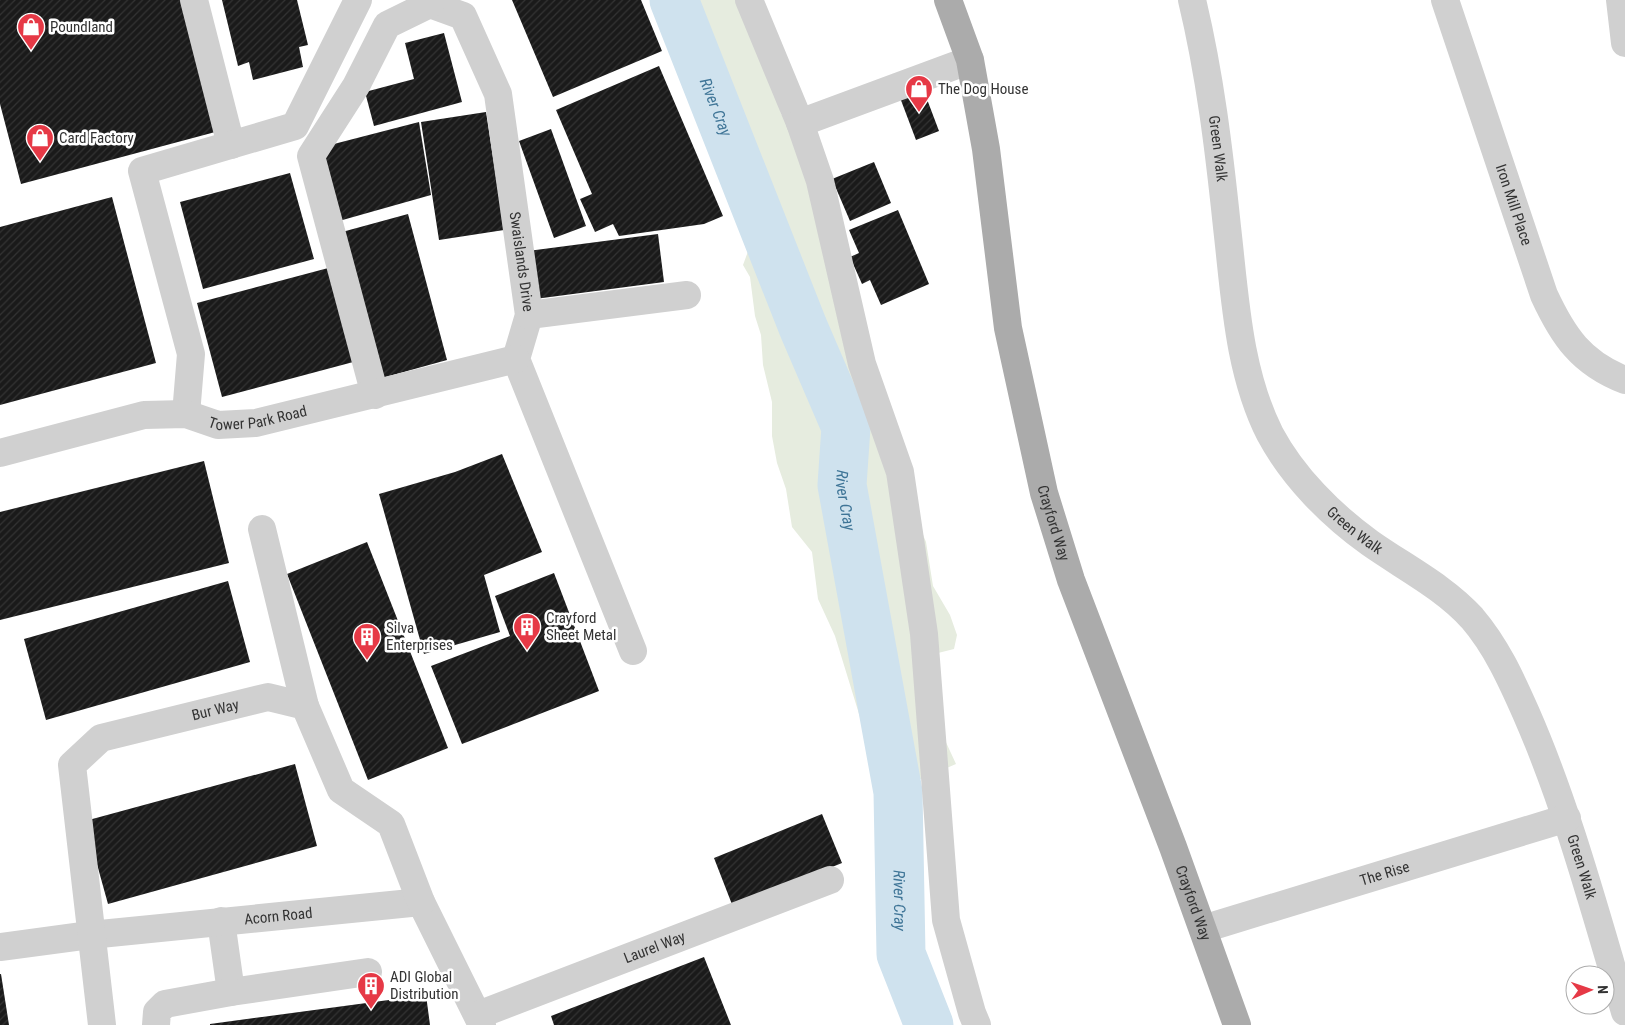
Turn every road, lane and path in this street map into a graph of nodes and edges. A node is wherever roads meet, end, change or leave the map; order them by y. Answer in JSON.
{"nodes":[{"id":1,"x":194,"y":0,"type":"edge"},
{"id":2,"x":358,"y":0,"type":"edge"},
{"id":3,"x":948,"y":0,"type":"edge"},
{"id":4,"x":1192,"y":0,"type":"edge"},
{"id":5,"x":1445,"y":0,"type":"edge"},
{"id":6,"x":1620,"y":0,"type":"edge"},
{"id":7,"x":430,"y":2,"type":"edge"},
{"id":8,"x":744,"y":4,"type":"edge"},
{"id":9,"x":1625,"y":43,"type":"edge"},
{"id":10,"x":970,"y":60,"type":"junction"},
{"id":11,"x":800,"y":123,"type":"junction"},
{"id":12,"x":231,"y":145,"type":"junction"},
{"id":13,"x":687,"y":295,"type":"dead end"},
{"id":14,"x":529,"y":314,"type":"junction"},
{"id":15,"x":516,"y":359,"type":"junction"},
{"id":16,"x":1625,"y":380,"type":"edge"},
{"id":17,"x":375,"y":395,"type":"junction"},
{"id":18,"x":186,"y":414,"type":"junction"},
{"id":19,"x":0,"y":453,"type":"edge"},
{"id":20,"x":262,"y":530,"type":"dead end"},
{"id":21,"x":633,"y":651,"type":"dead end"},
{"id":22,"x":305,"y":706,"type":"junction"},
{"id":23,"x":1567,"y":818,"type":"junction"},
{"id":24,"x":830,"y":880,"type":"dead end"},
{"id":25,"x":421,"y":902,"type":"junction"},
{"id":26,"x":221,"y":922,"type":"junction"},
{"id":27,"x":1203,"y":929,"type":"junction"},
{"id":28,"x":90,"y":934,"type":"junction"},
{"id":29,"x":0,"y":946,"type":"edge"},
{"id":30,"x":368,"y":972,"type":"dead end"},
{"id":31,"x":231,"y":992,"type":"junction"},
{"id":32,"x":1625,"y":1012,"type":"edge"},
{"id":33,"x":480,"y":1020,"type":"edge"},
{"id":34,"x":102,"y":1025,"type":"edge"},
{"id":35,"x":156,"y":1025,"type":"edge"},
{"id":36,"x":977,"y":1025,"type":"edge"},
{"id":37,"x":1237,"y":1025,"type":"edge"}],
"edges":[{"from":1,"to":12,"type":"street"},
{"from":2,"to":12,"type":"street"},
{"from":3,"to":10,"type":"main road","name":"Crayford Way"},
{"from":4,"to":23,"type":"street","name":"Green Walk"},
{"from":5,"to":16,"type":"street","name":"Iron Mill Place"},
{"from":6,"to":9,"type":"street"},
{"from":7,"to":14,"type":"street","name":"Swaislands Drive"},
{"from":7,"to":17,"type":"street"},
{"from":8,"to":11,"type":"street"},
{"from":10,"to":11,"type":"street"},
{"from":10,"to":27,"type":"main road","name":"Crayford Way"},
{"from":11,"to":36,"type":"street"},
{"from":12,"to":18,"type":"street"},
{"from":13,"to":14,"type":"street"},
{"from":14,"to":15,"type":"street","name":"Swaislands Drive"},
{"from":15,"to":17,"type":"street","name":"Tower Park Road"},
{"from":15,"to":21,"type":"street"},
{"from":17,"to":18,"type":"street","name":"Tower Park Road"},
{"from":18,"to":19,"type":"street","name":"Tower Park Road"},
{"from":20,"to":22,"type":"street"},
{"from":22,"to":25,"type":"street"},
{"from":22,"to":28,"type":"street","name":"Bur Way"},
{"from":23,"to":27,"type":"street","name":"The Rise"},
{"from":23,"to":32,"type":"street","name":"Green Walk"},
{"from":24,"to":33,"type":"street","name":"Laurel Way"},
{"from":25,"to":26,"type":"street","name":"Acorn Road"},
{"from":25,"to":33,"type":"street"},
{"from":26,"to":28,"type":"street","name":"Acorn Road"},
{"from":26,"to":31,"type":"street"},
{"from":27,"to":37,"type":"main road","name":"Crayford Way"},
{"from":28,"to":29,"type":"street","name":"Acorn Road"},
{"from":28,"to":34,"type":"street"},
{"from":30,"to":31,"type":"street"},
{"from":31,"to":35,"type":"street"}]}
